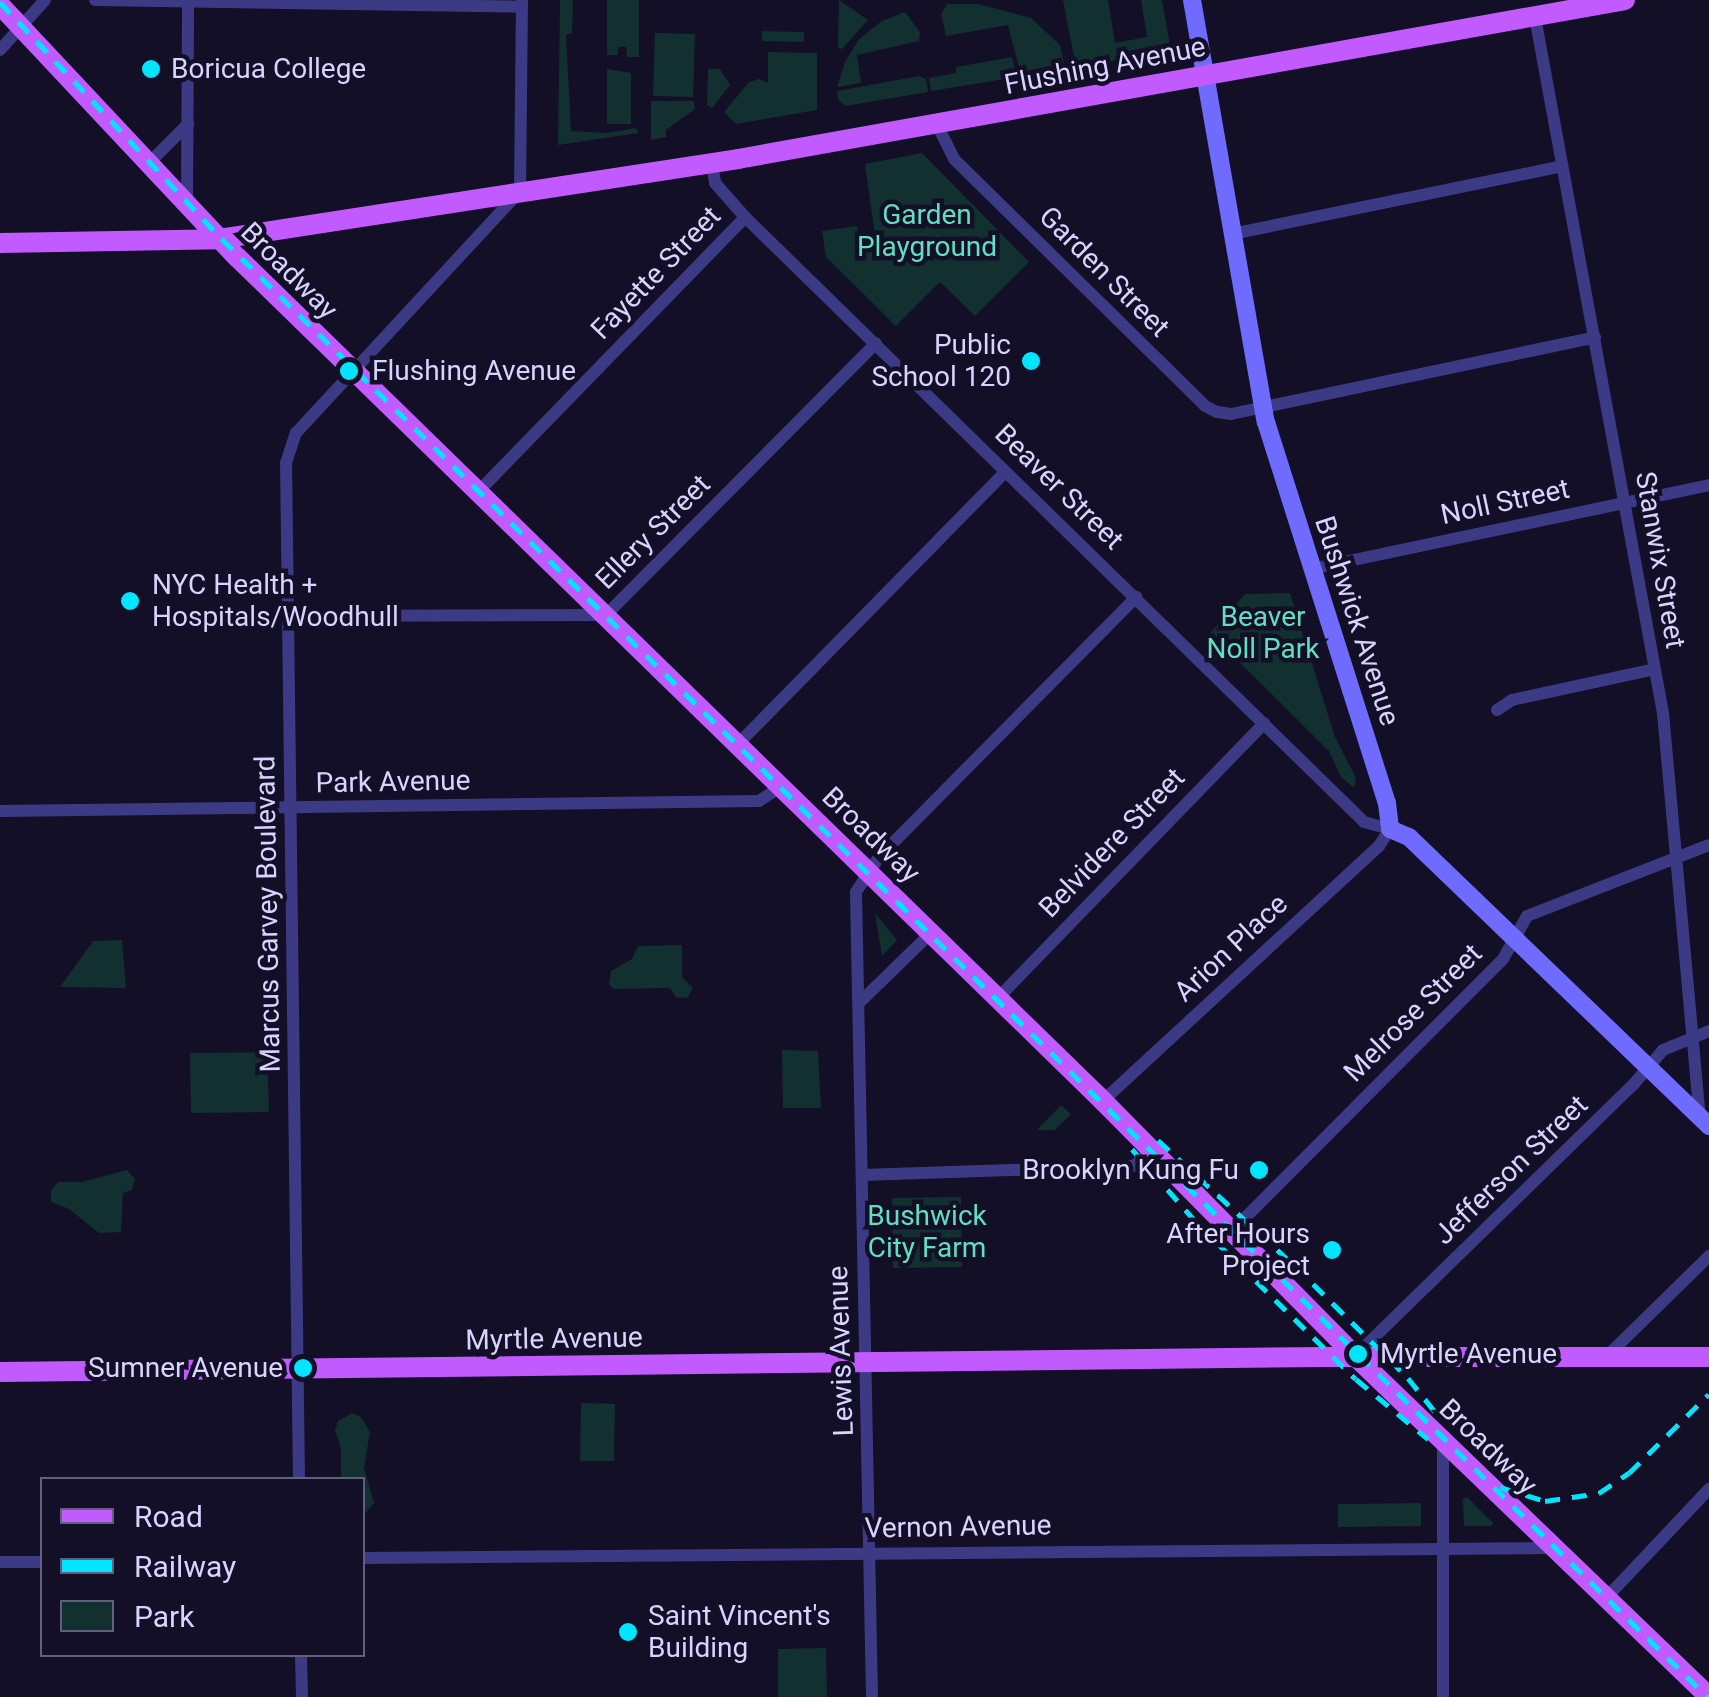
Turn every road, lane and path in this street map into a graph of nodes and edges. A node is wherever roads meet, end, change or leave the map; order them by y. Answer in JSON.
{"nodes":[{"id":1,"x":45,"y":0,"type":"edge"},
{"id":2,"x":96,"y":0,"type":"edge"},
{"id":3,"x":188,"y":0,"type":"edge"},
{"id":4,"x":1192,"y":0,"type":"edge"},
{"id":5,"x":1624,"y":0,"type":"edge"},
{"id":6,"x":522,"y":4,"type":"edge"},
{"id":7,"x":0,"y":6,"type":"edge"},
{"id":8,"x":1535,"y":17,"type":"junction"},
{"id":9,"x":23,"y":28,"type":"junction"},
{"id":10,"x":0,"y":50,"type":"edge"},
{"id":11,"x":1205,"y":75,"type":"junction"},
{"id":12,"x":188,"y":124,"type":"junction"},
{"id":13,"x":937,"y":124,"type":"junction"},
{"id":14,"x":712,"y":163,"type":"junction"},
{"id":15,"x":148,"y":164,"type":"junction"},
{"id":16,"x":1562,"y":166,"type":"junction"},
{"id":17,"x":520,"y":191,"type":"junction"},
{"id":18,"x":187,"y":207,"type":"junction"},
{"id":19,"x":745,"y":217,"type":"junction"},
{"id":20,"x":1232,"y":234,"type":"junction"},
{"id":21,"x":218,"y":239,"type":"junction"},
{"id":22,"x":0,"y":244,"type":"edge"},
{"id":23,"x":1595,"y":336,"type":"junction"},
{"id":24,"x":876,"y":343,"type":"junction"},
{"id":25,"x":352,"y":372,"type":"junction"},
{"id":26,"x":1262,"y":406,"type":"junction"},
{"id":27,"x":1005,"y":472,"type":"junction"},
{"id":28,"x":1709,"y":485,"type":"edge"},
{"id":29,"x":477,"y":494,"type":"junction"},
{"id":30,"x":1625,"y":503,"type":"junction"},
{"id":31,"x":1312,"y":568,"type":"junction"},
{"id":32,"x":1136,"y":596,"type":"junction"},
{"id":33,"x":606,"y":615,"type":"junction"},
{"id":34,"x":287,"y":616,"type":"junction"},
{"id":35,"x":1655,"y":669,"type":"junction"},
{"id":36,"x":1496,"y":710,"type":"dead end"},
{"id":37,"x":1264,"y":723,"type":"junction"},
{"id":38,"x":738,"y":744,"type":"junction"},
{"id":39,"x":782,"y":786,"type":"junction"},
{"id":40,"x":292,"y":808,"type":"junction"},
{"id":41,"x":0,"y":811,"type":"edge"},
{"id":42,"x":1390,"y":829,"type":"junction"},
{"id":43,"x":1709,"y":845,"type":"edge"},
{"id":44,"x":1675,"y":858,"type":"junction"},
{"id":45,"x":870,"y":872,"type":"junction"},
{"id":46,"x":931,"y":933,"type":"junction"},
{"id":47,"x":1515,"y":938,"type":"junction"},
{"id":48,"x":996,"y":998,"type":"junction"},
{"id":49,"x":858,"y":1003,"type":"junction"},
{"id":50,"x":1709,"y":1031,"type":"edge"},
{"id":51,"x":1692,"y":1038,"type":"junction"},
{"id":52,"x":1648,"y":1068,"type":"junction"},
{"id":53,"x":1103,"y":1101,"type":"junction"},
{"id":54,"x":1705,"y":1122,"type":"edge"},
{"id":55,"x":1152,"y":1150,"type":"junction"},
{"id":56,"x":862,"y":1175,"type":"junction"},
{"id":57,"x":1230,"y":1234,"type":"junction"},
{"id":58,"x":1709,"y":1256,"type":"edge"},
{"id":59,"x":1355,"y":1356,"type":"junction"},
{"id":60,"x":1709,"y":1357,"type":"edge"},
{"id":61,"x":1605,"y":1358,"type":"junction"},
{"id":62,"x":867,"y":1363,"type":"junction"},
{"id":63,"x":298,"y":1370,"type":"junction"},
{"id":64,"x":0,"y":1372,"type":"edge"},
{"id":65,"x":1443,"y":1441,"type":"junction"},
{"id":66,"x":300,"y":1477,"type":"edge"},
{"id":67,"x":1709,"y":1489,"type":"edge"},
{"id":68,"x":1442,"y":1547,"type":"junction"},
{"id":69,"x":1553,"y":1548,"type":"junction"},
{"id":70,"x":871,"y":1553,"type":"junction"},
{"id":71,"x":365,"y":1558,"type":"edge"},
{"id":72,"x":0,"y":1562,"type":"edge"},
{"id":73,"x":40,"y":1562,"type":"edge"},
{"id":74,"x":1607,"y":1597,"type":"junction"},
{"id":75,"x":301,"y":1657,"type":"edge"},
{"id":76,"x":302,"y":1697,"type":"edge"},
{"id":77,"x":872,"y":1697,"type":"edge"},
{"id":78,"x":1443,"y":1697,"type":"edge"},
{"id":79,"x":1709,"y":1697,"type":"edge"}],
"edges":[{"from":1,"to":9,"type":"street"},
{"from":2,"to":3,"type":"street"},
{"from":3,"to":6,"type":"street"},
{"from":3,"to":12,"type":"street"},
{"from":4,"to":11,"type":"main road","name":"Bushwick Avenue"},
{"from":5,"to":8,"type":"main road","name":"Flushing Avenue"},
{"from":6,"to":17,"type":"street"},
{"from":7,"to":9,"type":"main road","name":"Broadway"},
{"from":8,"to":11,"type":"main road","name":"Flushing Avenue"},
{"from":8,"to":16,"type":"street","name":"Stanwix Street"},
{"from":9,"to":10,"type":"street"},
{"from":9,"to":15,"type":"main road","name":"Broadway"},
{"from":11,"to":13,"type":"main road","name":"Flushing Avenue"},
{"from":11,"to":20,"type":"main road","name":"Bushwick Avenue"},
{"from":12,"to":15,"type":"street"},
{"from":12,"to":18,"type":"street"},
{"from":13,"to":14,"type":"main road","name":"Flushing Avenue"},
{"from":13,"to":26,"type":"street","name":"Garden Street"},
{"from":14,"to":17,"type":"main road","name":"Flushing Avenue"},
{"from":14,"to":19,"type":"street","name":"Beaver Street"},
{"from":15,"to":18,"type":"main road","name":"Broadway"},
{"from":16,"to":20,"type":"street"},
{"from":16,"to":23,"type":"street","name":"Stanwix Street"},
{"from":17,"to":21,"type":"main road","name":"Flushing Avenue"},
{"from":17,"to":25,"type":"street","name":"Marcus Garvey Boulevard"},
{"from":18,"to":21,"type":"main road","name":"Broadway"},
{"from":19,"to":24,"type":"street","name":"Beaver Street"},
{"from":19,"to":29,"type":"street","name":"Fayette Street"},
{"from":20,"to":26,"type":"main road","name":"Bushwick Avenue"},
{"from":21,"to":22,"type":"main road","name":"Flushing Avenue"},
{"from":21,"to":25,"type":"main road","name":"Broadway"},
{"from":23,"to":26,"type":"street","name":"Garden Street"},
{"from":23,"to":30,"type":"street","name":"Stanwix Street"},
{"from":24,"to":27,"type":"street","name":"Beaver Street"},
{"from":24,"to":33,"type":"street","name":"Ellery Street"},
{"from":25,"to":29,"type":"main road","name":"Broadway"},
{"from":25,"to":34,"type":"street","name":"Marcus Garvey Boulevard"},
{"from":26,"to":31,"type":"main road","name":"Bushwick Avenue"},
{"from":27,"to":32,"type":"street","name":"Beaver Street"},
{"from":27,"to":38,"type":"street"},
{"from":28,"to":30,"type":"street","name":"Noll Street"},
{"from":29,"to":33,"type":"main road","name":"Broadway"},
{"from":30,"to":31,"type":"street","name":"Noll Street"},
{"from":30,"to":35,"type":"street","name":"Stanwix Street"},
{"from":31,"to":42,"type":"main road","name":"Bushwick Avenue"},
{"from":32,"to":37,"type":"street","name":"Beaver Street"},
{"from":32,"to":45,"type":"street"},
{"from":33,"to":34,"type":"street","name":"Ellery Street"},
{"from":33,"to":38,"type":"main road","name":"Broadway"},
{"from":34,"to":40,"type":"street","name":"Marcus Garvey Boulevard"},
{"from":35,"to":36,"type":"street"},
{"from":35,"to":44,"type":"street","name":"Stanwix Street"},
{"from":37,"to":42,"type":"street","name":"Beaver Street"},
{"from":37,"to":48,"type":"street","name":"Belvidere Street"},
{"from":38,"to":39,"type":"main road","name":"Broadway"},
{"from":39,"to":40,"type":"street","name":"Park Avenue"},
{"from":39,"to":45,"type":"main road","name":"Broadway"},
{"from":40,"to":41,"type":"street","name":"Park Avenue"},
{"from":40,"to":63,"type":"street","name":"Marcus Garvey Boulevard"},
{"from":42,"to":47,"type":"main road"},
{"from":42,"to":53,"type":"street","name":"Arion Place"},
{"from":43,"to":44,"type":"street","name":"Melrose Street"},
{"from":44,"to":47,"type":"street","name":"Melrose Street"},
{"from":44,"to":51,"type":"street","name":"Stanwix Street"},
{"from":45,"to":46,"type":"main road","name":"Broadway"},
{"from":45,"to":49,"type":"street","name":"Lewis Avenue"},
{"from":46,"to":48,"type":"main road","name":"Broadway"},
{"from":46,"to":49,"type":"street"},
{"from":47,"to":52,"type":"main road"},
{"from":47,"to":57,"type":"street","name":"Melrose Street"},
{"from":48,"to":53,"type":"main road","name":"Broadway"},
{"from":49,"to":56,"type":"street","name":"Lewis Avenue"},
{"from":50,"to":51,"type":"street","name":"Jefferson Street"},
{"from":51,"to":52,"type":"street","name":"Jefferson Street"},
{"from":51,"to":54,"type":"street","name":"Stanwix Street"},
{"from":52,"to":54,"type":"main road"},
{"from":52,"to":59,"type":"street","name":"Jefferson Street"},
{"from":53,"to":55,"type":"main road","name":"Broadway"},
{"from":55,"to":56,"type":"street"},
{"from":55,"to":57,"type":"main road","name":"Broadway"},
{"from":56,"to":62,"type":"street","name":"Lewis Avenue"},
{"from":57,"to":59,"type":"main road","name":"Broadway"},
{"from":58,"to":61,"type":"street"},
{"from":59,"to":61,"type":"main road","name":"Myrtle Avenue"},
{"from":59,"to":62,"type":"main road","name":"Myrtle Avenue"},
{"from":59,"to":65,"type":"main road","name":"Broadway"},
{"from":60,"to":61,"type":"main road","name":"Myrtle Avenue"},
{"from":62,"to":63,"type":"main road","name":"Myrtle Avenue"},
{"from":62,"to":70,"type":"street","name":"Lewis Avenue"},
{"from":63,"to":64,"type":"main road","name":"Myrtle Avenue"},
{"from":63,"to":66,"type":"street","name":"Marcus Garvey Boulevard"},
{"from":65,"to":68,"type":"street"},
{"from":65,"to":69,"type":"main road","name":"Broadway"},
{"from":67,"to":74,"type":"street"},
{"from":68,"to":69,"type":"street","name":"Vernon Avenue"},
{"from":68,"to":70,"type":"street","name":"Vernon Avenue"},
{"from":68,"to":78,"type":"street"},
{"from":69,"to":74,"type":"main road","name":"Broadway"},
{"from":70,"to":71,"type":"street","name":"Vernon Avenue"},
{"from":70,"to":77,"type":"street","name":"Lewis Avenue"},
{"from":72,"to":73,"type":"street"},
{"from":74,"to":79,"type":"main road","name":"Broadway"},
{"from":75,"to":76,"type":"street"}]}
